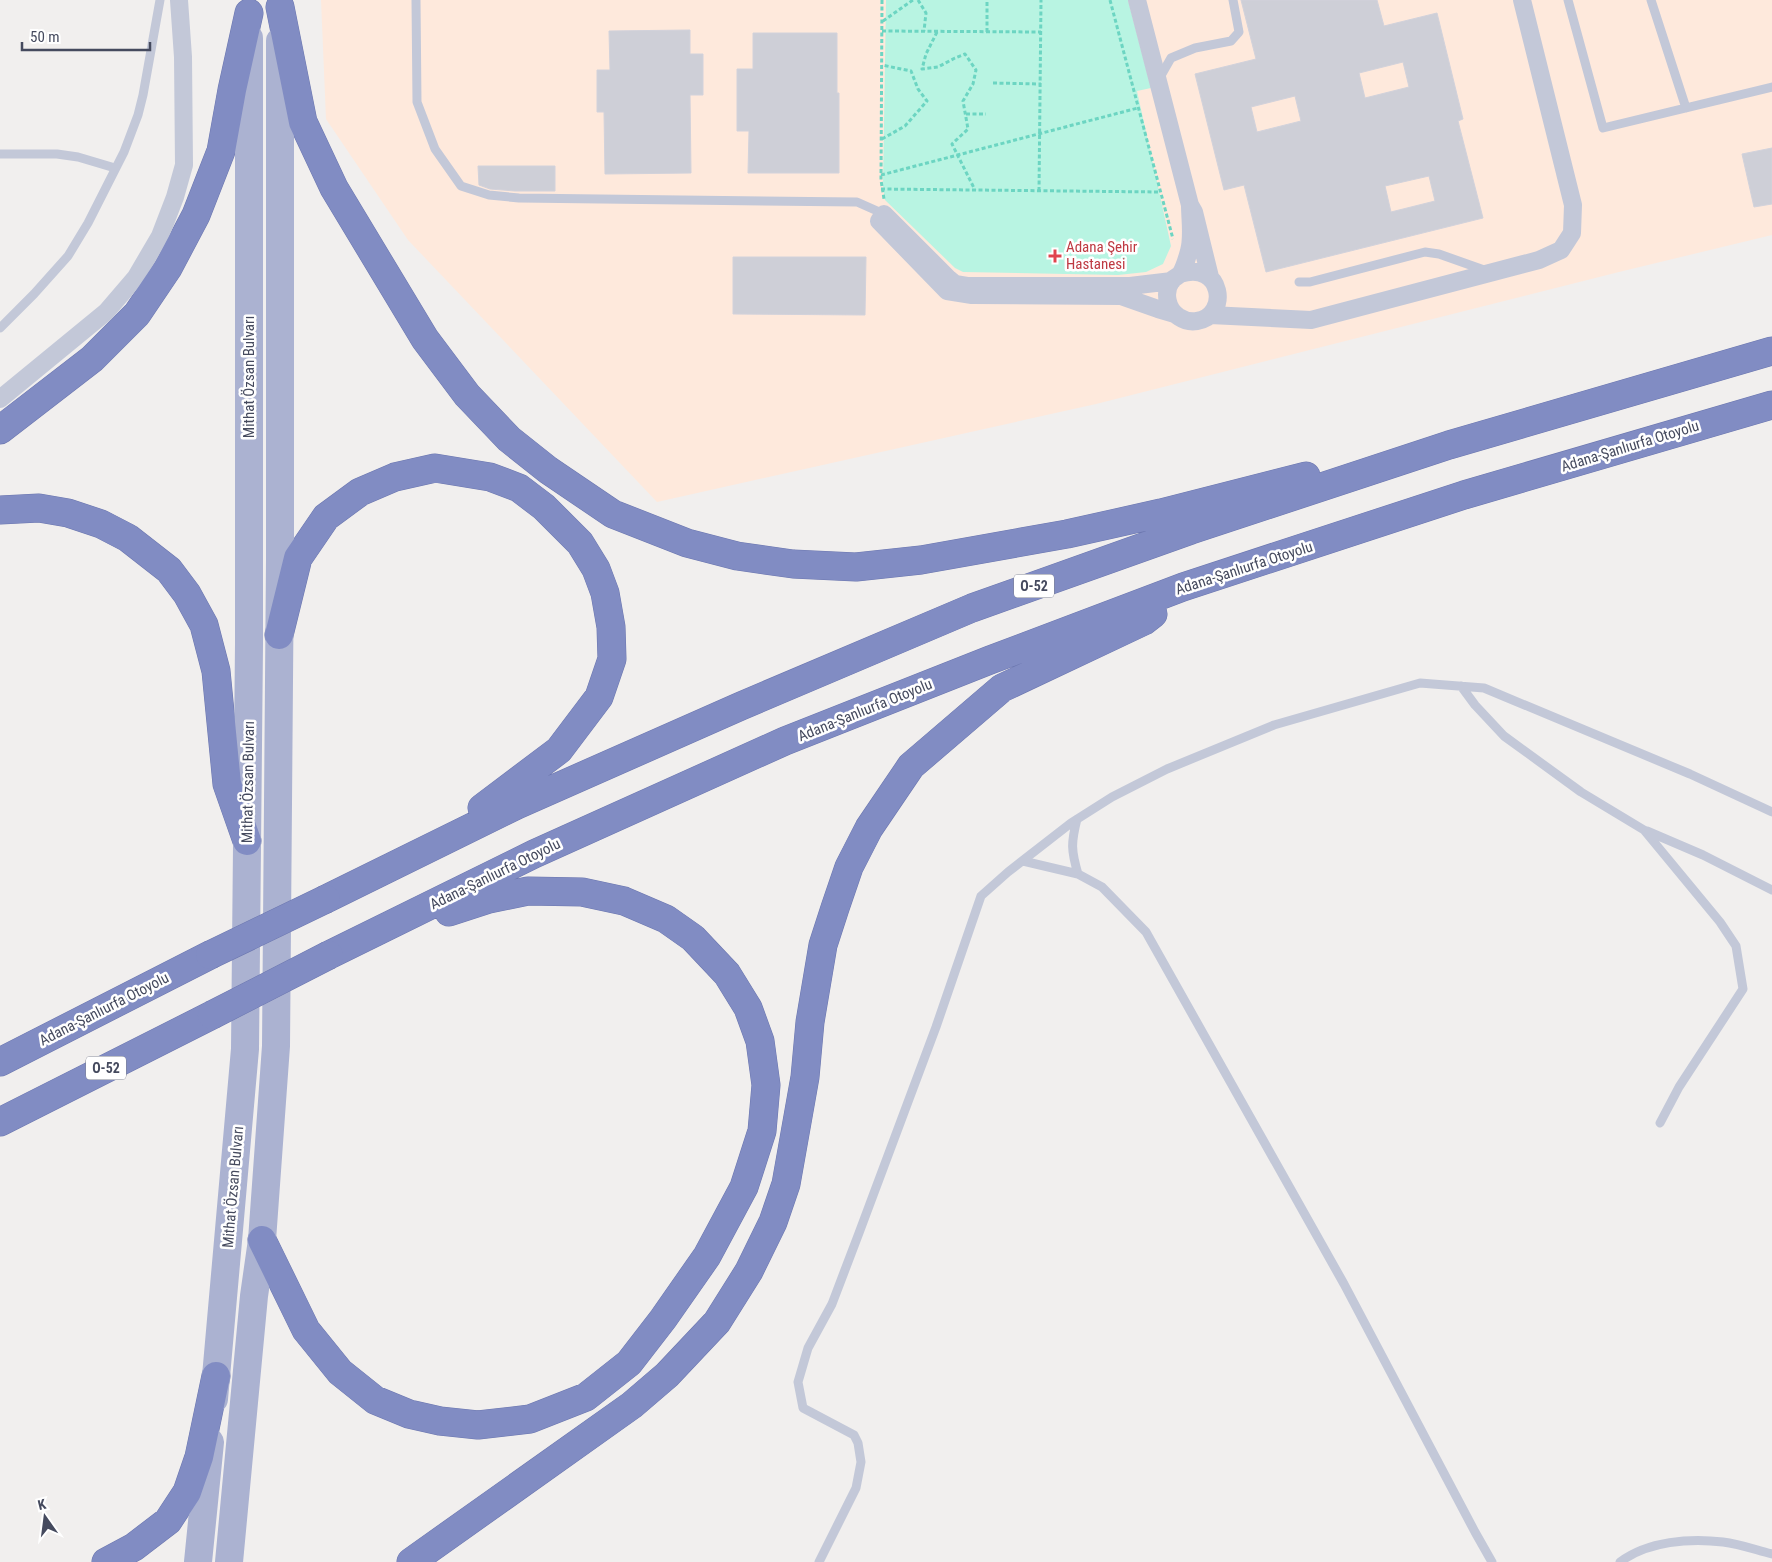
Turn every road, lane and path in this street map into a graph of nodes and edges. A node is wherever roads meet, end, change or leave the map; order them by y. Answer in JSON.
{"nodes":[{"id":1,"x":160,"y":0,"type":"edge"},
{"id":2,"x":179,"y":0,"type":"edge"},
{"id":3,"x":416,"y":0,"type":"edge"},
{"id":4,"x":882,"y":0,"type":"edge"},
{"id":5,"x":913,"y":0,"type":"edge"},
{"id":6,"x":918,"y":0,"type":"edge"},
{"id":7,"x":987,"y":0,"type":"edge"},
{"id":8,"x":1041,"y":0,"type":"edge"},
{"id":9,"x":1110,"y":0,"type":"edge"},
{"id":10,"x":1137,"y":0,"type":"edge"},
{"id":11,"x":1233,"y":0,"type":"edge"},
{"id":12,"x":1568,"y":0,"type":"edge"},
{"id":13,"x":1651,"y":0,"type":"edge"},
{"id":14,"x":280,"y":3,"type":"edge"},
{"id":15,"x":1520,"y":3,"type":"edge"},
{"id":16,"x":249,"y":6,"type":"edge"},
{"id":17,"x":882,"y":21,"type":"junction"},
{"id":18,"x":882,"y":31,"type":"junction"},
{"id":19,"x":924,"y":31,"type":"junction"},
{"id":20,"x":937,"y":32,"type":"junction"},
{"id":21,"x":986,"y":32,"type":"junction"},
{"id":22,"x":1041,"y":32,"type":"junction"},
{"id":23,"x":882,"y":65,"type":"junction"},
{"id":24,"x":1158,"y":81,"type":"junction"},
{"id":25,"x":994,"y":83,"type":"dead end"},
{"id":26,"x":1041,"y":84,"type":"junction"},
{"id":27,"x":1772,"y":87,"type":"edge"},
{"id":28,"x":1138,"y":108,"type":"junction"},
{"id":29,"x":1686,"y":108,"type":"junction"},
{"id":30,"x":966,"y":114,"type":"junction"},
{"id":31,"x":986,"y":114,"type":"dead end"},
{"id":32,"x":1040,"y":133,"type":"junction"},
{"id":33,"x":881,"y":139,"type":"junction"},
{"id":34,"x":0,"y":154,"type":"edge"},
{"id":35,"x":958,"y":155,"type":"junction"},
{"id":36,"x":115,"y":168,"type":"junction"},
{"id":37,"x":881,"y":175,"type":"junction"},
{"id":38,"x":881,"y":189,"type":"junction"},
{"id":39,"x":975,"y":190,"type":"junction"},
{"id":40,"x":1040,"y":191,"type":"junction"},
{"id":41,"x":1160,"y":192,"type":"junction"},
{"id":42,"x":1190,"y":205,"type":"junction"},
{"id":43,"x":885,"y":208,"type":"junction"},
{"id":44,"x":1174,"y":246,"type":"dead end"},
{"id":45,"x":1490,"y":273,"type":"junction"},
{"id":46,"x":1176,"y":277,"type":"junction"},
{"id":47,"x":1210,"y":277,"type":"junction"},
{"id":48,"x":1299,"y":282,"type":"dead end"},
{"id":49,"x":1175,"y":314,"type":"junction"},
{"id":50,"x":1210,"y":315,"type":"junction"},
{"id":51,"x":0,"y":328,"type":"edge"},
{"id":52,"x":1772,"y":351,"type":"edge"},
{"id":53,"x":0,"y":399,"type":"edge"},
{"id":54,"x":1772,"y":405,"type":"edge"},
{"id":55,"x":0,"y":430,"type":"edge"},
{"id":56,"x":1449,"y":445,"type":"junction"},
{"id":57,"x":0,"y":510,"type":"edge"},
{"id":58,"x":1209,"y":579,"type":"junction"},
{"id":59,"x":279,"y":635,"type":"junction"},
{"id":60,"x":1461,"y":686,"type":"junction"},
{"id":61,"x":1772,"y":812,"type":"edge"},
{"id":62,"x":1077,"y":819,"type":"junction"},
{"id":63,"x":1644,"y":830,"type":"junction"},
{"id":64,"x":247,"y":841,"type":"junction"},
{"id":65,"x":412,"y":857,"type":"junction"},
{"id":66,"x":1023,"y":861,"type":"junction"},
{"id":67,"x":1078,"y":874,"type":"junction"},
{"id":68,"x":1772,"y":890,"type":"edge"},
{"id":69,"x":357,"y":942,"type":"junction"},
{"id":70,"x":101,"y":1011,"type":"junction"},
{"id":71,"x":0,"y":1044,"type":"edge"},
{"id":72,"x":0,"y":1062,"type":"edge"},
{"id":73,"x":0,"y":1122,"type":"edge"},
{"id":74,"x":1660,"y":1122,"type":"dead end"},
{"id":75,"x":262,"y":1240,"type":"junction"},
{"id":76,"x":216,"y":1376,"type":"junction"},
{"id":77,"x":1772,"y":1554,"type":"edge"},
{"id":78,"x":106,"y":1562,"type":"edge"},
{"id":79,"x":198,"y":1562,"type":"edge"},
{"id":80,"x":229,"y":1562,"type":"edge"},
{"id":81,"x":411,"y":1562,"type":"edge"},
{"id":82,"x":819,"y":1562,"type":"edge"},
{"id":83,"x":1492,"y":1562,"type":"edge"},
{"id":84,"x":1620,"y":1562,"type":"edge"}],
"edges":[{"from":1,"to":36,"type":"lane"},
{"from":2,"to":53,"type":"street"},
{"from":3,"to":43,"type":"lane"},
{"from":4,"to":17,"type":"path"},
{"from":5,"to":17,"type":"path"},
{"from":6,"to":19,"type":"path"},
{"from":7,"to":21,"type":"path"},
{"from":8,"to":22,"type":"path"},
{"from":9,"to":28,"type":"path"},
{"from":10,"to":24,"type":"street"},
{"from":11,"to":24,"type":"lane"},
{"from":12,"to":29,"type":"lane"},
{"from":13,"to":29,"type":"lane"},
{"from":14,"to":56,"type":"highway"},
{"from":14,"to":59,"type":"main road","name":"Mithat Özsan Bulvarı"},
{"from":15,"to":45,"type":"street"},
{"from":16,"to":55,"type":"highway"},
{"from":16,"to":64,"type":"main road","name":"Mithat Özsan Bulvarı"},
{"from":17,"to":18,"type":"path"},
{"from":18,"to":19,"type":"path"},
{"from":18,"to":23,"type":"path"},
{"from":19,"to":20,"type":"path"},
{"from":20,"to":21,"type":"path"},
{"from":20,"to":30,"type":"path"},
{"from":21,"to":22,"type":"path"},
{"from":22,"to":26,"type":"path"},
{"from":23,"to":33,"type":"path"},
{"from":23,"to":33,"type":"path"},
{"from":24,"to":42,"type":"street"},
{"from":25,"to":26,"type":"path"},
{"from":26,"to":32,"type":"path"},
{"from":27,"to":29,"type":"lane"},
{"from":28,"to":32,"type":"path"},
{"from":28,"to":41,"type":"path"},
{"from":30,"to":31,"type":"path"},
{"from":30,"to":35,"type":"path"},
{"from":32,"to":35,"type":"path"},
{"from":32,"to":40,"type":"path"},
{"from":33,"to":37,"type":"path"},
{"from":34,"to":36,"type":"lane"},
{"from":35,"to":37,"type":"path"},
{"from":35,"to":39,"type":"path"},
{"from":36,"to":51,"type":"lane"},
{"from":37,"to":38,"type":"path"},
{"from":38,"to":39,"type":"path"},
{"from":38,"to":43,"type":"path"},
{"from":39,"to":40,"type":"path"},
{"from":40,"to":41,"type":"path"},
{"from":41,"to":44,"type":"path"},
{"from":42,"to":46,"type":"street"},
{"from":42,"to":47,"type":"street"},
{"from":43,"to":46,"type":"street"},
{"from":43,"to":49,"type":"street"},
{"from":45,"to":48,"type":"lane"},
{"from":45,"to":50,"type":"street"},
{"from":46,"to":47,"type":"street"},
{"from":46,"to":49,"type":"street"},
{"from":47,"to":50,"type":"street"},
{"from":49,"to":50,"type":"street"},
{"from":52,"to":56,"type":"highway","name":"Adana-Şanlıurfa Otoyolu","number":"O-52"},
{"from":54,"to":58,"type":"highway","name":"Adana-Şanlıurfa Otoyolu","number":"O-52"},
{"from":56,"to":65,"type":"highway","name":"Adana-Şanlıurfa Otoyolu","number":"O-52"},
{"from":57,"to":64,"type":"highway"},
{"from":58,"to":69,"type":"highway","name":"Adana-Şanlıurfa Otoyolu","number":"O-52"},
{"from":58,"to":81,"type":"highway"},
{"from":59,"to":65,"type":"highway"},
{"from":59,"to":75,"type":"main road","name":"Mithat Özsan Bulvarı"},
{"from":60,"to":61,"type":"lane"},
{"from":60,"to":62,"type":"lane"},
{"from":60,"to":63,"type":"lane"},
{"from":62,"to":66,"type":"lane"},
{"from":62,"to":67,"type":"lane"},
{"from":63,"to":68,"type":"lane"},
{"from":63,"to":74,"type":"lane"},
{"from":64,"to":76,"type":"main road","name":"Mithat Özsan Bulvarı"},
{"from":65,"to":70,"type":"highway","name":"Adana-Şanlıurfa Otoyolu","number":"O-52","bridge":true},
{"from":66,"to":67,"type":"lane"},
{"from":66,"to":82,"type":"lane"},
{"from":67,"to":83,"type":"lane"},
{"from":69,"to":73,"type":"highway","name":"Adana-Şanlıurfa Otoyolu","number":"O-52","bridge":true},
{"from":69,"to":75,"type":"highway"},
{"from":70,"to":71,"type":"highway"},
{"from":70,"to":72,"type":"highway","name":"Adana-Şanlıurfa Otoyolu","number":"O-52"},
{"from":75,"to":80,"type":"main road","name":"Mithat Özsan Bulvarı"},
{"from":76,"to":78,"type":"highway"},
{"from":76,"to":79,"type":"main road","name":"Mithat Özsan Bulvarı"},
{"from":77,"to":84,"type":"lane"}]}
